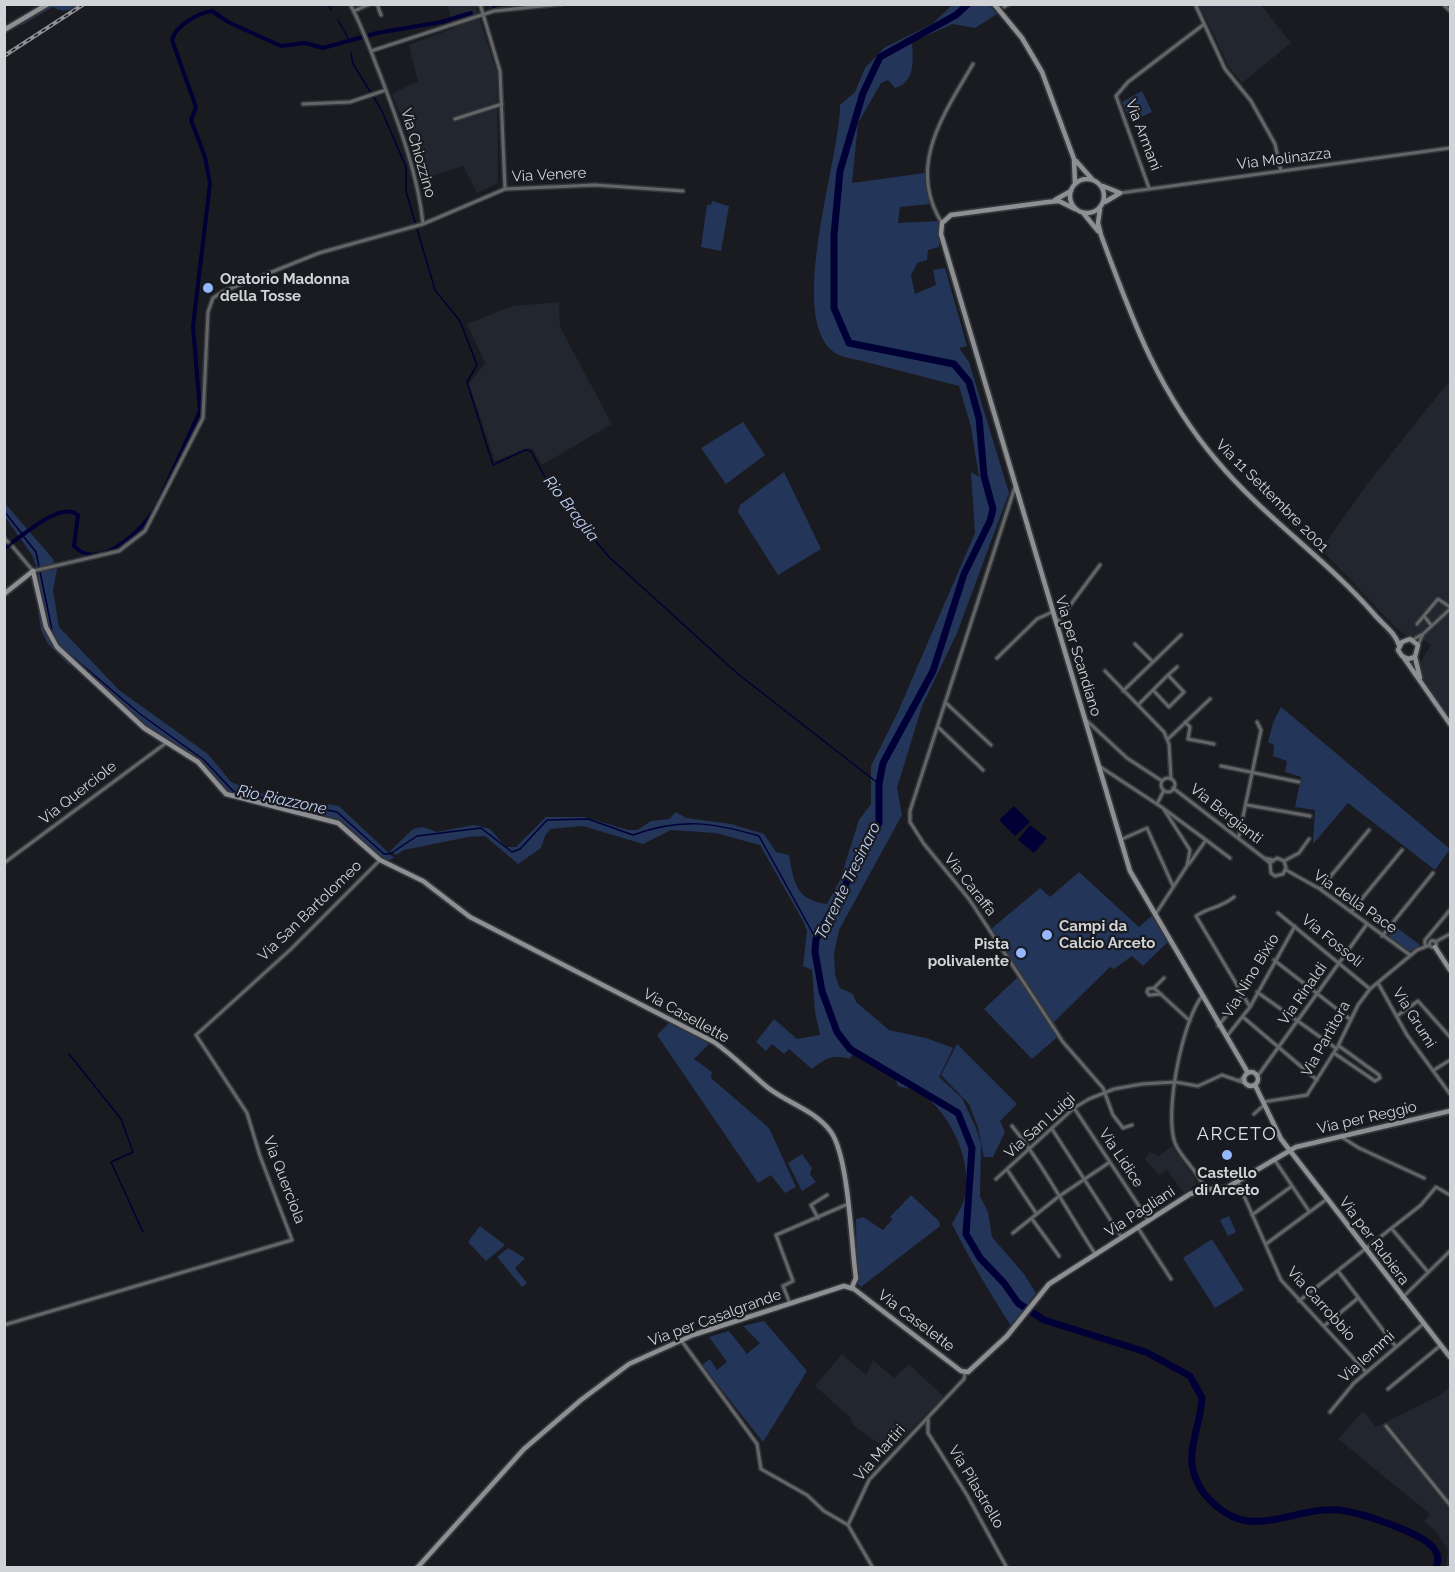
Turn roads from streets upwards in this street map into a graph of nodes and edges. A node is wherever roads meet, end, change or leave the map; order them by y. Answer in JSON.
{"nodes":[{"id":1,"x":48,"y":4,"type":"edge"},
{"id":2,"x":350,"y":4,"type":"edge"},
{"id":3,"x":370,"y":4,"type":"edge"},
{"id":4,"x":377,"y":4,"type":"edge"},
{"id":5,"x":480,"y":4,"type":"edge"},
{"id":6,"x":561,"y":4,"type":"edge"},
{"id":7,"x":994,"y":4,"type":"edge"},
{"id":8,"x":1009,"y":4,"type":"edge"},
{"id":9,"x":1195,"y":4,"type":"edge"},
{"id":10,"x":1443,"y":4,"type":"edge"},
{"id":11,"x":1002,"y":9,"type":"junction"},
{"id":12,"x":354,"y":11,"type":"junction"},
{"id":13,"x":1450,"y":11,"type":"edge"},
{"id":14,"x":483,"y":14,"type":"junction"},
{"id":15,"x":381,"y":15,"type":"dead end"},
{"id":16,"x":1203,"y":25,"type":"junction"},
{"id":17,"x":4,"y":30,"type":"edge"},
{"id":18,"x":371,"y":51,"type":"junction"},
{"id":19,"x":973,"y":64,"type":"dead end"},
{"id":20,"x":386,"y":90,"type":"junction"},
{"id":21,"x":303,"y":104,"type":"dead end"},
{"id":22,"x":502,"y":104,"type":"junction"},
{"id":23,"x":455,"y":119,"type":"dead end"},
{"id":24,"x":1450,"y":148,"type":"edge"},
{"id":25,"x":1074,"y":159,"type":"junction"},
{"id":26,"x":1281,"y":171,"type":"junction"},
{"id":27,"x":1092,"y":179,"type":"junction"},
{"id":28,"x":1075,"y":184,"type":"junction"},
{"id":29,"x":1100,"y":184,"type":"junction"},
{"id":30,"x":1149,"y":188,"type":"junction"},
{"id":31,"x":505,"y":189,"type":"junction"},
{"id":32,"x":683,"y":191,"type":"dead end"},
{"id":33,"x":1071,"y":191,"type":"junction"},
{"id":34,"x":1120,"y":193,"type":"junction"},
{"id":35,"x":1048,"y":202,"type":"junction"},
{"id":36,"x":1104,"y":203,"type":"junction"},
{"id":37,"x":1075,"y":209,"type":"junction"},
{"id":38,"x":1100,"y":209,"type":"junction"},
{"id":39,"x":1083,"y":213,"type":"junction"},
{"id":40,"x":942,"y":223,"type":"junction"},
{"id":41,"x":420,"y":225,"type":"junction"},
{"id":42,"x":1101,"y":235,"type":"junction"},
{"id":43,"x":1016,"y":485,"type":"junction"},
{"id":44,"x":4,"y":538,"type":"edge"},
{"id":45,"x":8,"y":542,"type":"dead end"},
{"id":46,"x":13,"y":547,"type":"dead end"},
{"id":47,"x":1100,"y":565,"type":"dead end"},
{"id":48,"x":35,"y":570,"type":"junction"},
{"id":49,"x":4,"y":594,"type":"edge"},
{"id":50,"x":1450,"y":608,"type":"edge"},
{"id":51,"x":1052,"y":612,"type":"junction"},
{"id":52,"x":1424,"y":616,"type":"junction"},
{"id":53,"x":1055,"y":624,"type":"junction"},
{"id":54,"x":1417,"y":624,"type":"dead end"},
{"id":55,"x":1431,"y":625,"type":"junction"},
{"id":56,"x":1388,"y":628,"type":"junction"},
{"id":57,"x":1423,"y":634,"type":"junction"},
{"id":58,"x":1181,"y":635,"type":"dead end"},
{"id":59,"x":1405,"y":640,"type":"junction"},
{"id":60,"x":1412,"y":640,"type":"junction"},
{"id":61,"x":1135,"y":644,"type":"dead end"},
{"id":62,"x":1399,"y":645,"type":"junction"},
{"id":63,"x":1418,"y":645,"type":"junction"},
{"id":64,"x":1414,"y":657,"type":"junction"},
{"id":65,"x":997,"y":658,"type":"dead end"},
{"id":66,"x":1404,"y":658,"type":"junction"},
{"id":67,"x":1153,"y":662,"type":"junction"},
{"id":68,"x":1177,"y":667,"type":"dead end"},
{"id":69,"x":1105,"y":671,"type":"dead end"},
{"id":70,"x":1168,"y":675,"type":"junction"},
{"id":71,"x":1420,"y":678,"type":"junction"},
{"id":72,"x":1123,"y":690,"type":"junction"},
{"id":73,"x":1153,"y":690,"type":"junction"},
{"id":74,"x":1210,"y":699,"type":"dead end"},
{"id":75,"x":945,"y":702,"type":"junction"},
{"id":76,"x":1137,"y":705,"type":"junction"},
{"id":77,"x":1084,"y":718,"type":"junction"},
{"id":78,"x":1185,"y":722,"type":"junction"},
{"id":79,"x":1257,"y":722,"type":"dead end"},
{"id":80,"x":1450,"y":724,"type":"edge"},
{"id":81,"x":938,"y":726,"type":"junction"},
{"id":82,"x":1100,"y":734,"type":"junction"},
{"id":83,"x":1167,"y":739,"type":"junction"},
{"id":84,"x":1091,"y":740,"type":"junction"},
{"id":85,"x":166,"y":743,"type":"junction"},
{"id":86,"x":1214,"y":744,"type":"dead end"},
{"id":87,"x":991,"y":745,"type":"dead end"},
{"id":88,"x":1098,"y":765,"type":"junction"},
{"id":89,"x":1221,"y":766,"type":"dead end"},
{"id":90,"x":983,"y":770,"type":"dead end"},
{"id":91,"x":1252,"y":772,"type":"junction"},
{"id":92,"x":1171,"y":779,"type":"junction"},
{"id":93,"x":1162,"y":781,"type":"junction"},
{"id":94,"x":1299,"y":782,"type":"dead end"},
{"id":95,"x":1173,"y":788,"type":"junction"},
{"id":96,"x":1164,"y":790,"type":"junction"},
{"id":97,"x":1157,"y":804,"type":"junction"},
{"id":98,"x":1247,"y":804,"type":"junction"},
{"id":99,"x":1163,"y":808,"type":"junction"},
{"id":100,"x":1310,"y":816,"type":"dead end"},
{"id":101,"x":1369,"y":830,"type":"dead end"},
{"id":102,"x":1239,"y":836,"type":"junction"},
{"id":103,"x":1309,"y":839,"type":"dead end"},
{"id":104,"x":1120,"y":840,"type":"junction"},
{"id":105,"x":1206,"y":840,"type":"junction"},
{"id":106,"x":1402,"y":850,"type":"dead end"},
{"id":107,"x":1230,"y":858,"type":"dead end"},
{"id":108,"x":380,"y":860,"type":"junction"},
{"id":109,"x":1271,"y":861,"type":"junction"},
{"id":110,"x":1284,"y":861,"type":"junction"},
{"id":111,"x":4,"y":863,"type":"edge"},
{"id":112,"x":1187,"y":866,"type":"junction"},
{"id":113,"x":1286,"y":870,"type":"junction"},
{"id":114,"x":1433,"y":873,"type":"dead end"},
{"id":115,"x":1173,"y":886,"type":"junction"},
{"id":116,"x":1320,"y":889,"type":"junction"},
{"id":117,"x":1234,"y":897,"type":"dead end"},
{"id":118,"x":1450,"y":910,"type":"edge"},
{"id":119,"x":1351,"y":912,"type":"junction"},
{"id":120,"x":1278,"y":913,"type":"dead end"},
{"id":121,"x":1154,"y":916,"type":"junction"},
{"id":122,"x":1367,"y":924,"type":"junction"},
{"id":123,"x":1295,"y":926,"type":"junction"},
{"id":124,"x":1450,"y":934,"type":"edge"},
{"id":125,"x":1382,"y":936,"type":"junction"},
{"id":126,"x":1431,"y":945,"type":"junction"},
{"id":127,"x":1410,"y":955,"type":"junction"},
{"id":128,"x":1275,"y":960,"type":"junction"},
{"id":129,"x":1340,"y":962,"type":"junction"},
{"id":130,"x":1450,"y":970,"type":"edge"},
{"id":131,"x":1164,"y":978,"type":"dead end"},
{"id":132,"x":1378,"y":983,"type":"junction"},
{"id":133,"x":1154,"y":988,"type":"junction"},
{"id":134,"x":1371,"y":989,"type":"junction"},
{"id":135,"x":1257,"y":992,"type":"junction"},
{"id":136,"x":1161,"y":994,"type":"junction"},
{"id":137,"x":1243,"y":994,"type":"junction"},
{"id":138,"x":1317,"y":994,"type":"junction"},
{"id":139,"x":1202,"y":996,"type":"junction"},
{"id":140,"x":1250,"y":1007,"type":"junction"},
{"id":141,"x":1397,"y":1016,"type":"junction"},
{"id":142,"x":1243,"y":1017,"type":"junction"},
{"id":143,"x":1351,"y":1020,"type":"junction"},
{"id":144,"x":1191,"y":1021,"type":"junction"},
{"id":145,"x":1298,"y":1021,"type":"junction"},
{"id":146,"x":1218,"y":1026,"type":"junction"},
{"id":147,"x":196,"y":1035,"type":"joint"},
{"id":148,"x":1226,"y":1037,"type":"junction"},
{"id":149,"x":1450,"y":1037,"type":"edge"},
{"id":150,"x":1278,"y":1049,"type":"junction"},
{"id":151,"x":1336,"y":1049,"type":"junction"},
{"id":152,"x":1450,"y":1060,"type":"edge"},
{"id":153,"x":1434,"y":1071,"type":"junction"},
{"id":154,"x":1247,"y":1074,"type":"junction"},
{"id":155,"x":1257,"y":1077,"type":"junction"},
{"id":156,"x":1242,"y":1081,"type":"junction"},
{"id":157,"x":1318,"y":1081,"type":"junction"},
{"id":158,"x":1175,"y":1082,"type":"junction"},
{"id":159,"x":1255,"y":1085,"type":"junction"},
{"id":160,"x":1103,"y":1093,"type":"junction"},
{"id":161,"x":1450,"y":1094,"type":"edge"},
{"id":162,"x":1262,"y":1104,"type":"junction"},
{"id":163,"x":1074,"y":1108,"type":"junction"},
{"id":164,"x":1450,"y":1111,"type":"edge"},
{"id":165,"x":1254,"y":1114,"type":"dead end"},
{"id":166,"x":1132,"y":1125,"type":"dead end"},
{"id":167,"x":1012,"y":1126,"type":"dead end"},
{"id":168,"x":1052,"y":1129,"type":"junction"},
{"id":169,"x":1340,"y":1136,"type":"junction"},
{"id":170,"x":1031,"y":1149,"type":"junction"},
{"id":171,"x":1289,"y":1149,"type":"junction"},
{"id":172,"x":1274,"y":1159,"type":"junction"},
{"id":173,"x":1110,"y":1162,"type":"junction"},
{"id":174,"x":1008,"y":1171,"type":"junction"},
{"id":175,"x":1424,"y":1178,"type":"dead end"},
{"id":176,"x":996,"y":1179,"type":"dead end"},
{"id":177,"x":1084,"y":1180,"type":"junction"},
{"id":178,"x":1238,"y":1182,"type":"junction"},
{"id":179,"x":1292,"y":1186,"type":"junction"},
{"id":180,"x":1205,"y":1190,"type":"junction"},
{"id":181,"x":1450,"y":1194,"type":"edge"},
{"id":182,"x":827,"y":1195,"type":"dead end"},
{"id":183,"x":1058,"y":1197,"type":"junction"},
{"id":184,"x":1327,"y":1199,"type":"junction"},
{"id":185,"x":848,"y":1204,"type":"junction"},
{"id":186,"x":1309,"y":1211,"type":"junction"},
{"id":187,"x":1036,"y":1213,"type":"junction"},
{"id":188,"x":1252,"y":1215,"type":"junction"},
{"id":189,"x":818,"y":1218,"type":"junction"},
{"id":190,"x":1032,"y":1219,"type":"junction"},
{"id":191,"x":1149,"y":1221,"type":"junction"},
{"id":192,"x":1138,"y":1228,"type":"junction"},
{"id":193,"x":1392,"y":1228,"type":"junction"},
{"id":194,"x":1013,"y":1233,"type":"dead end"},
{"id":195,"x":1122,"y":1238,"type":"junction"},
{"id":196,"x":1265,"y":1245,"type":"junction"},
{"id":197,"x":1365,"y":1249,"type":"junction"},
{"id":198,"x":1450,"y":1251,"type":"edge"},
{"id":199,"x":1096,"y":1255,"type":"junction"},
{"id":200,"x":1059,"y":1256,"type":"dead end"},
{"id":201,"x":1338,"y":1271,"type":"junction"},
{"id":202,"x":1428,"y":1272,"type":"junction"},
{"id":203,"x":1171,"y":1279,"type":"dead end"},
{"id":204,"x":852,"y":1287,"type":"junction"},
{"id":205,"x":1040,"y":1292,"type":"joint"},
{"id":206,"x":1402,"y":1298,"type":"junction"},
{"id":207,"x":1358,"y":1299,"type":"junction"},
{"id":208,"x":789,"y":1301,"type":"dead end"},
{"id":209,"x":1299,"y":1301,"type":"junction"},
{"id":210,"x":4,"y":1324,"type":"edge"},
{"id":211,"x":1423,"y":1324,"type":"junction"},
{"id":212,"x":1324,"y":1326,"type":"junction"},
{"id":213,"x":681,"y":1340,"type":"junction"},
{"id":214,"x":1441,"y":1345,"type":"junction"},
{"id":215,"x":1396,"y":1347,"type":"junction"},
{"id":216,"x":1450,"y":1357,"type":"edge"},
{"id":217,"x":1366,"y":1372,"type":"junction"},
{"id":218,"x":965,"y":1373,"type":"junction"},
{"id":219,"x":1388,"y":1389,"type":"dead end"},
{"id":220,"x":1330,"y":1412,"type":"dead end"},
{"id":221,"x":928,"y":1418,"type":"junction"},
{"id":222,"x":1386,"y":1426,"type":"dead end"},
{"id":223,"x":1450,"y":1505,"type":"edge"},
{"id":224,"x":848,"y":1525,"type":"junction"},
{"id":225,"x":417,"y":1568,"type":"edge"},
{"id":226,"x":873,"y":1568,"type":"edge"},
{"id":227,"x":1007,"y":1568,"type":"edge"}],
"edges":[{"from":1,"to":17,"type":"street"},
{"from":2,"to":12,"type":"street","name":"Via Chiozzino"},
{"from":3,"to":12,"type":"street"},
{"from":4,"to":15,"type":"street"},
{"from":5,"to":14,"type":"street"},
{"from":6,"to":14,"type":"street"},
{"from":7,"to":11,"type":"street"},
{"from":8,"to":11,"type":"street"},
{"from":9,"to":16,"type":"street"},
{"from":10,"to":13,"type":"street"},
{"from":11,"to":25,"type":"street"},
{"from":12,"to":18,"type":"street","name":"Via Chiozzino"},
{"from":14,"to":18,"type":"street"},
{"from":14,"to":22,"type":"street"},
{"from":16,"to":26,"type":"street"},
{"from":16,"to":30,"type":"street","name":"Via Armani"},
{"from":18,"to":20,"type":"street","name":"Via Chiozzino"},
{"from":19,"to":40,"type":"street","name":"Via per Scandiano"},
{"from":20,"to":21,"type":"street"},
{"from":20,"to":41,"type":"street","name":"Via Chiozzino"},
{"from":22,"to":23,"type":"street"},
{"from":22,"to":31,"type":"street"},
{"from":24,"to":26,"type":"street","name":"Via Molinazza"},
{"from":25,"to":27,"type":"street"},
{"from":25,"to":28,"type":"street"},
{"from":26,"to":30,"type":"street","name":"Via Molinazza"},
{"from":27,"to":28,"type":"street"},
{"from":27,"to":29,"type":"street"},
{"from":28,"to":33,"type":"street"},
{"from":29,"to":34,"type":"street"},
{"from":29,"to":36,"type":"street"},
{"from":30,"to":34,"type":"street","name":"Via Molinazza"},
{"from":31,"to":32,"type":"street","name":"Via Venere"},
{"from":31,"to":41,"type":"street","name":"Via Venere"},
{"from":33,"to":35,"type":"street"},
{"from":33,"to":37,"type":"street"},
{"from":34,"to":36,"type":"street","name":"Via Molinazza"},
{"from":35,"to":37,"type":"street"},
{"from":35,"to":40,"type":"street"},
{"from":36,"to":38,"type":"street"},
{"from":37,"to":39,"type":"street","name":"Via 11 Settembre 2001"},
{"from":38,"to":39,"type":"street"},
{"from":38,"to":42,"type":"street","name":"Via 11 Settembre 2001"},
{"from":39,"to":42,"type":"street","name":"Via 11 Settembre 2001"},
{"from":40,"to":43,"type":"street","name":"Via per Scandiano"},
{"from":41,"to":48,"type":"street","name":"Via Venere"},
{"from":42,"to":56,"type":"street","name":"Via 11 Settembre 2001"},
{"from":43,"to":51,"type":"street","name":"Via per Scandiano"},
{"from":43,"to":75,"type":"street","name":"Via Caraffa"},
{"from":44,"to":45,"type":"street"},
{"from":46,"to":48,"type":"street"},
{"from":47,"to":53,"type":"street"},
{"from":48,"to":49,"type":"street"},
{"from":48,"to":85,"type":"street","name":"Via San Bartolomeo"},
{"from":50,"to":52,"type":"street"},
{"from":50,"to":55,"type":"street"},
{"from":51,"to":53,"type":"street","name":"Via per Scandiano"},
{"from":51,"to":65,"type":"street"},
{"from":52,"to":54,"type":"street"},
{"from":52,"to":55,"type":"street"},
{"from":53,"to":77,"type":"street","name":"Via per Scandiano"},
{"from":55,"to":57,"type":"street"},
{"from":56,"to":59,"type":"street","name":"Via 11 Settembre 2001"},
{"from":56,"to":62,"type":"street","name":"Via 11 Settembre 2001"},
{"from":57,"to":60,"type":"street"},
{"from":57,"to":63,"type":"street"},
{"from":58,"to":67,"type":"street"},
{"from":59,"to":60,"type":"street"},
{"from":59,"to":62,"type":"street"},
{"from":60,"to":63,"type":"street"},
{"from":61,"to":67,"type":"street"},
{"from":62,"to":66,"type":"street","name":"Via 11 Settembre 2001"},
{"from":63,"to":64,"type":"street"},
{"from":64,"to":66,"type":"street"},
{"from":64,"to":71,"type":"street","name":"Via 11 Settembre 2001"},
{"from":66,"to":71,"type":"street","name":"Via 11 Settembre 2001"},
{"from":67,"to":72,"type":"street"},
{"from":68,"to":70,"type":"street"},
{"from":69,"to":72,"type":"street"},
{"from":70,"to":73,"type":"street"},
{"from":70,"to":73,"type":"street"},
{"from":71,"to":80,"type":"street","name":"Via 11 Settembre 2001"},
{"from":72,"to":76,"type":"street"},
{"from":73,"to":76,"type":"street"},
{"from":74,"to":78,"type":"street"},
{"from":75,"to":81,"type":"street","name":"Via Caraffa"},
{"from":75,"to":87,"type":"street"},
{"from":76,"to":83,"type":"street"},
{"from":77,"to":82,"type":"street"},
{"from":77,"to":84,"type":"street","name":"Via per Scandiano"},
{"from":78,"to":83,"type":"street"},
{"from":78,"to":86,"type":"street"},
{"from":79,"to":91,"type":"street"},
{"from":81,"to":90,"type":"street"},
{"from":81,"to":160,"type":"street","name":"Via Caraffa"},
{"from":82,"to":84,"type":"street"},
{"from":82,"to":93,"type":"street"},
{"from":83,"to":92,"type":"street"},
{"from":84,"to":88,"type":"street","name":"Via per Scandiano"},
{"from":85,"to":108,"type":"street","name":"Via San Bartolomeo"},
{"from":85,"to":111,"type":"street","name":"Via Querciole"},
{"from":88,"to":97,"type":"street"},
{"from":88,"to":104,"type":"street","name":"Via per Scandiano"},
{"from":89,"to":91,"type":"street"},
{"from":91,"to":94,"type":"street"},
{"from":91,"to":98,"type":"street"},
{"from":92,"to":93,"type":"street","name":"Via Bergianti"},
{"from":92,"to":95,"type":"street","name":"Via Bergianti"},
{"from":93,"to":96,"type":"street","name":"Via Bergianti"},
{"from":95,"to":96,"type":"street","name":"Via Bergianti"},
{"from":95,"to":102,"type":"street","name":"Via Bergianti"},
{"from":96,"to":97,"type":"street"},
{"from":97,"to":99,"type":"street"},
{"from":98,"to":100,"type":"street"},
{"from":98,"to":102,"type":"street"},
{"from":99,"to":105,"type":"street"},
{"from":99,"to":112,"type":"street"},
{"from":101,"to":116,"type":"street"},
{"from":102,"to":109,"type":"street","name":"Via Bergianti"},
{"from":103,"to":110,"type":"street"},
{"from":104,"to":115,"type":"street"},
{"from":104,"to":121,"type":"street","name":"Via per Scandiano"},
{"from":105,"to":107,"type":"street"},
{"from":105,"to":112,"type":"street"},
{"from":106,"to":119,"type":"street"},
{"from":108,"to":147,"type":"street","name":"Via San Bartolomeo"},
{"from":108,"to":185,"type":"street","name":"Via Casellette"},
{"from":109,"to":110,"type":"street","name":"Via Bergianti"},
{"from":109,"to":113,"type":"street","name":"Via Bergianti"},
{"from":110,"to":113,"type":"street"},
{"from":112,"to":115,"type":"street"},
{"from":113,"to":116,"type":"street","name":"Via della Pace"},
{"from":114,"to":125,"type":"street"},
{"from":115,"to":121,"type":"street"},
{"from":116,"to":119,"type":"street","name":"Via della Pace"},
{"from":117,"to":137,"type":"street"},
{"from":118,"to":126,"type":"street"},
{"from":119,"to":122,"type":"street","name":"Via della Pace"},
{"from":120,"to":123,"type":"street","name":"Via Fossoli"},
{"from":121,"to":139,"type":"street","name":"Via per Scandiano"},
{"from":122,"to":125,"type":"street","name":"Via della Pace"},
{"from":122,"to":129,"type":"street","name":"Via Rinaldi"},
{"from":123,"to":128,"type":"street","name":"Via Nino Bixio"},
{"from":123,"to":129,"type":"street","name":"Via Fossoli"},
{"from":124,"to":126,"type":"street","name":"Via Partitora"},
{"from":125,"to":127,"type":"street","name":"Via della Pace"},
{"from":126,"to":127,"type":"street","name":"Via Partitora"},
{"from":126,"to":130,"type":"street"},
{"from":127,"to":132,"type":"street","name":"Via Partitora"},
{"from":128,"to":135,"type":"street","name":"Via Nino Bixio"},
{"from":128,"to":138,"type":"street"},
{"from":129,"to":134,"type":"street","name":"Via Fossoli"},
{"from":129,"to":138,"type":"street","name":"Via Rinaldi"},
{"from":131,"to":133,"type":"street"},
{"from":132,"to":134,"type":"street","name":"Via Partitora"},
{"from":132,"to":141,"type":"street","name":"Via Grumi"},
{"from":133,"to":136,"type":"street"},
{"from":133,"to":136,"type":"street"},
{"from":134,"to":143,"type":"street","name":"Via Partitora"},
{"from":135,"to":140,"type":"street","name":"Via Nino Bixio"},
{"from":135,"to":145,"type":"street"},
{"from":136,"to":144,"type":"street"},
{"from":137,"to":140,"type":"street"},
{"from":137,"to":146,"type":"street"},
{"from":138,"to":143,"type":"street"},
{"from":138,"to":145,"type":"street","name":"Via Rinaldi"},
{"from":139,"to":144,"type":"street"},
{"from":139,"to":146,"type":"street","name":"Via per Scandiano"},
{"from":140,"to":142,"type":"street","name":"Via Nino Bixio"},
{"from":141,"to":149,"type":"street"},
{"from":141,"to":153,"type":"street","name":"Via Grumi"},
{"from":142,"to":148,"type":"street","name":"Via Nino Bixio"},
{"from":142,"to":150,"type":"street"},
{"from":143,"to":151,"type":"street","name":"Via Partitora"},
{"from":144,"to":158,"type":"street"},
{"from":145,"to":150,"type":"street","name":"Via Rinaldi"},
{"from":145,"to":151,"type":"street"},
{"from":146,"to":148,"type":"street","name":"Via per Scandiano"},
{"from":147,"to":210,"type":"street","name":"Via Querciola"},
{"from":148,"to":154,"type":"street","name":"Via per Scandiano"},
{"from":150,"to":155,"type":"street","name":"Via Rinaldi"},
{"from":150,"to":157,"type":"street"},
{"from":151,"to":151,"type":"street"},
{"from":151,"to":157,"type":"street","name":"Via Partitora"},
{"from":152,"to":153,"type":"street"},
{"from":153,"to":161,"type":"street","name":"Via Grumi"},
{"from":154,"to":155,"type":"street"},
{"from":154,"to":156,"type":"street"},
{"from":155,"to":159,"type":"street"},
{"from":156,"to":158,"type":"street","name":"Via San Luigi"},
{"from":156,"to":159,"type":"street"},
{"from":157,"to":162,"type":"street","name":"Via Partitora"},
{"from":158,"to":160,"type":"street","name":"Via San Luigi"},
{"from":158,"to":180,"type":"street"},
{"from":159,"to":162,"type":"street"},
{"from":160,"to":163,"type":"street","name":"Via San Luigi"},
{"from":160,"to":166,"type":"street","name":"Via Caraffa"},
{"from":162,"to":165,"type":"street"},
{"from":162,"to":171,"type":"street"},
{"from":163,"to":168,"type":"street","name":"Via San Luigi"},
{"from":163,"to":173,"type":"street","name":"Via Lidice"},
{"from":164,"to":169,"type":"street","name":"Via per Reggio"},
{"from":167,"to":170,"type":"street"},
{"from":168,"to":170,"type":"street","name":"Via San Luigi"},
{"from":168,"to":177,"type":"street"},
{"from":169,"to":171,"type":"street","name":"Via per Reggio"},
{"from":169,"to":175,"type":"street"},
{"from":170,"to":174,"type":"street","name":"Via San Luigi"},
{"from":170,"to":183,"type":"street"},
{"from":171,"to":172,"type":"street","name":"Via Pagliani"},
{"from":171,"to":184,"type":"street","name":"Via per Rubiera"},
{"from":172,"to":178,"type":"street","name":"Via Pagliani"},
{"from":172,"to":179,"type":"street"},
{"from":173,"to":177,"type":"street"},
{"from":173,"to":191,"type":"street","name":"Via Lidice"},
{"from":174,"to":176,"type":"street","name":"Via San Luigi"},
{"from":174,"to":187,"type":"street"},
{"from":177,"to":183,"type":"street"},
{"from":177,"to":195,"type":"street"},
{"from":178,"to":180,"type":"street","name":"Via Pagliani"},
{"from":178,"to":188,"type":"street","name":"Via Carrobbio"},
{"from":179,"to":186,"type":"street"},
{"from":179,"to":188,"type":"street"},
{"from":180,"to":191,"type":"street","name":"Via Pagliani"},
{"from":181,"to":193,"type":"street"},
{"from":182,"to":189,"type":"street"},
{"from":183,"to":187,"type":"street"},
{"from":183,"to":199,"type":"street"},
{"from":184,"to":186,"type":"street"},
{"from":184,"to":197,"type":"street","name":"Via per Rubiera"},
{"from":185,"to":189,"type":"street"},
{"from":185,"to":204,"type":"street","name":"Via Casellette"},
{"from":186,"to":196,"type":"street"},
{"from":187,"to":190,"type":"street"},
{"from":188,"to":196,"type":"street","name":"Via Carrobbio"},
{"from":189,"to":208,"type":"street"},
{"from":190,"to":194,"type":"street"},
{"from":190,"to":200,"type":"street"},
{"from":191,"to":192,"type":"street","name":"Via Pagliani"},
{"from":192,"to":195,"type":"street","name":"Via Pagliani"},
{"from":192,"to":203,"type":"street"},
{"from":193,"to":197,"type":"street"},
{"from":193,"to":202,"type":"street"},
{"from":195,"to":199,"type":"street","name":"Via Pagliani"},
{"from":196,"to":209,"type":"street","name":"Via Carrobbio"},
{"from":197,"to":201,"type":"street"},
{"from":197,"to":206,"type":"street","name":"Via per Rubiera"},
{"from":198,"to":202,"type":"street"},
{"from":199,"to":205,"type":"street","name":"Via Pagliani"},
{"from":201,"to":207,"type":"street"},
{"from":201,"to":209,"type":"street"},
{"from":202,"to":206,"type":"street"},
{"from":204,"to":213,"type":"street","name":"Via per Casalgrande"},
{"from":204,"to":218,"type":"street","name":"Via Caselette"},
{"from":205,"to":218,"type":"street","name":"Via Martiri"},
{"from":206,"to":211,"type":"street","name":"Via per Rubiera"},
{"from":207,"to":212,"type":"street"},
{"from":207,"to":215,"type":"street"},
{"from":209,"to":212,"type":"street","name":"Via Carrobbio"},
{"from":211,"to":214,"type":"street","name":"Via per Rubiera"},
{"from":211,"to":215,"type":"street","name":"Via Iemmi"},
{"from":212,"to":217,"type":"street","name":"Via Carrobbio"},
{"from":213,"to":224,"type":"street"},
{"from":213,"to":225,"type":"street","name":"Via per Casalgrande"},
{"from":214,"to":216,"type":"street","name":"Via per Rubiera"},
{"from":214,"to":219,"type":"street"},
{"from":215,"to":217,"type":"street","name":"Via Iemmi"},
{"from":217,"to":220,"type":"street","name":"Via Iemmi"},
{"from":218,"to":221,"type":"street","name":"Via Martiri"},
{"from":221,"to":224,"type":"street","name":"Via Martiri"},
{"from":221,"to":227,"type":"street","name":"Via Pilastrello"},
{"from":222,"to":223,"type":"street"},
{"from":224,"to":226,"type":"street"}]}
